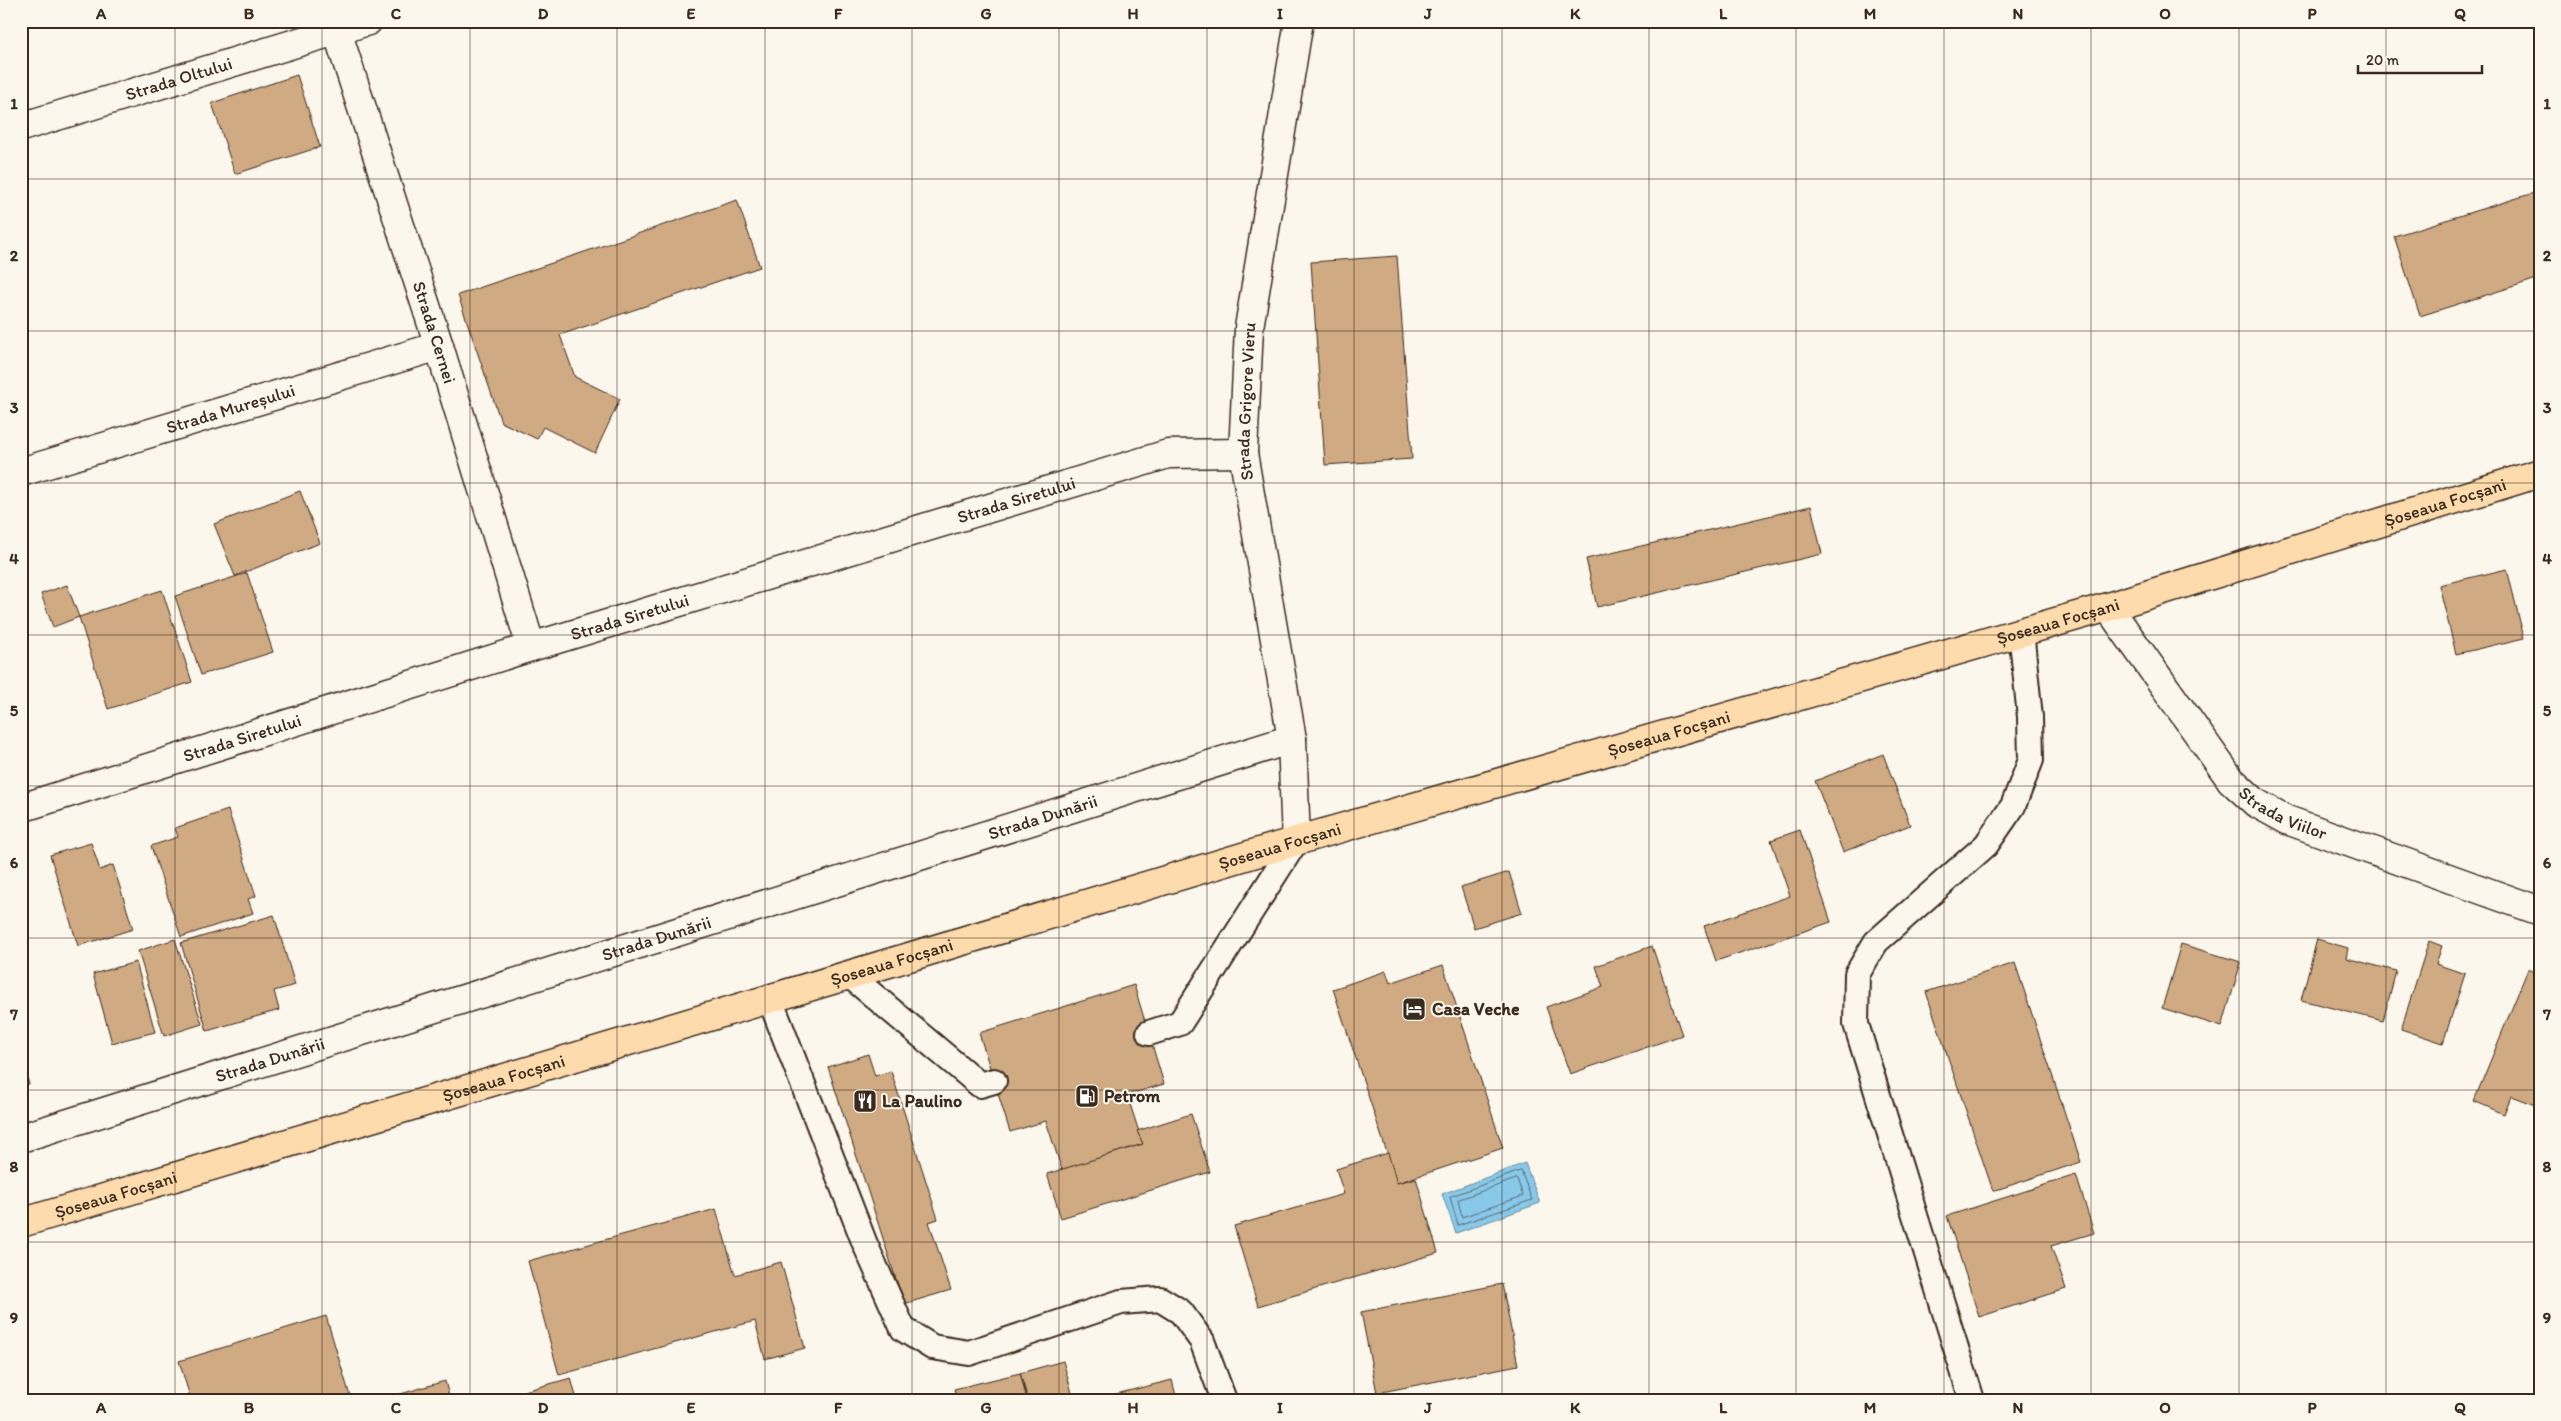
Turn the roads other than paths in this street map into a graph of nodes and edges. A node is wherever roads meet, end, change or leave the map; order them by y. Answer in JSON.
{"nodes":[{"id":1,"x":368,"y":21,"type":"edge"},
{"id":2,"x":1299,"y":21,"type":"edge"},
{"id":3,"x":334,"y":26,"type":"edge"},
{"id":4,"x":21,"y":127,"type":"edge"},
{"id":5,"x":439,"y":346,"type":"junction"},
{"id":6,"x":1243,"y":452,"type":"junction"},
{"id":7,"x":21,"y":472,"type":"edge"},
{"id":8,"x":2540,"y":473,"type":"edge"},
{"id":9,"x":2108,"y":607,"type":"junction"},
{"id":10,"x":2021,"y":632,"type":"junction"},
{"id":11,"x":531,"y":647,"type":"junction"},
{"id":12,"x":1292,"y":739,"type":"junction"},
{"id":13,"x":21,"y":808,"type":"edge"},
{"id":14,"x":1296,"y":841,"type":"junction"},
{"id":15,"x":2540,"y":911,"type":"edge"},
{"id":16,"x":849,"y":975,"type":"junction"},
{"id":17,"x":770,"y":999,"type":"junction"},
{"id":18,"x":1148,"y":1033,"type":"dead end"},
{"id":19,"x":994,"y":1081,"type":"dead end"},
{"id":20,"x":21,"y":1138,"type":"edge"},
{"id":21,"x":21,"y":1224,"type":"edge"},
{"id":22,"x":1224,"y":1400,"type":"edge"},
{"id":23,"x":1972,"y":1400,"type":"edge"}],
"edges":[{"from":1,"to":3,"type":"street"},
{"from":2,"to":6,"type":"street","name":"Strada Grigore Vieru"},
{"from":3,"to":4,"type":"street","name":"Strada Oltului"},
{"from":3,"to":5,"type":"street","name":"Strada Cernei"},
{"from":5,"to":7,"type":"street","name":"Strada Mureșului"},
{"from":5,"to":11,"type":"street","name":"Strada Cernei"},
{"from":6,"to":11,"type":"street","name":"Strada Siretului"},
{"from":6,"to":12,"type":"street","name":"Strada Grigore Vieru"},
{"from":8,"to":9,"type":"main road","name":"Șoseaua Focșani"},
{"from":9,"to":10,"type":"main road","name":"Șoseaua Focșani"},
{"from":9,"to":15,"type":"street","name":"Strada Viilor"},
{"from":10,"to":14,"type":"main road","name":"Șoseaua Focșani"},
{"from":10,"to":23,"type":"lane"},
{"from":11,"to":13,"type":"street","name":"Strada Siretului"},
{"from":12,"to":14,"type":"street","name":"Strada Grigore Vieru"},
{"from":12,"to":20,"type":"street","name":"Strada Dunării"},
{"from":14,"to":16,"type":"main road","name":"Șoseaua Focșani"},
{"from":14,"to":18,"type":"lane"},
{"from":16,"to":17,"type":"main road","name":"Șoseaua Focșani"},
{"from":16,"to":19,"type":"lane"},
{"from":17,"to":21,"type":"main road","name":"Șoseaua Focșani"},
{"from":17,"to":22,"type":"lane"}]}
